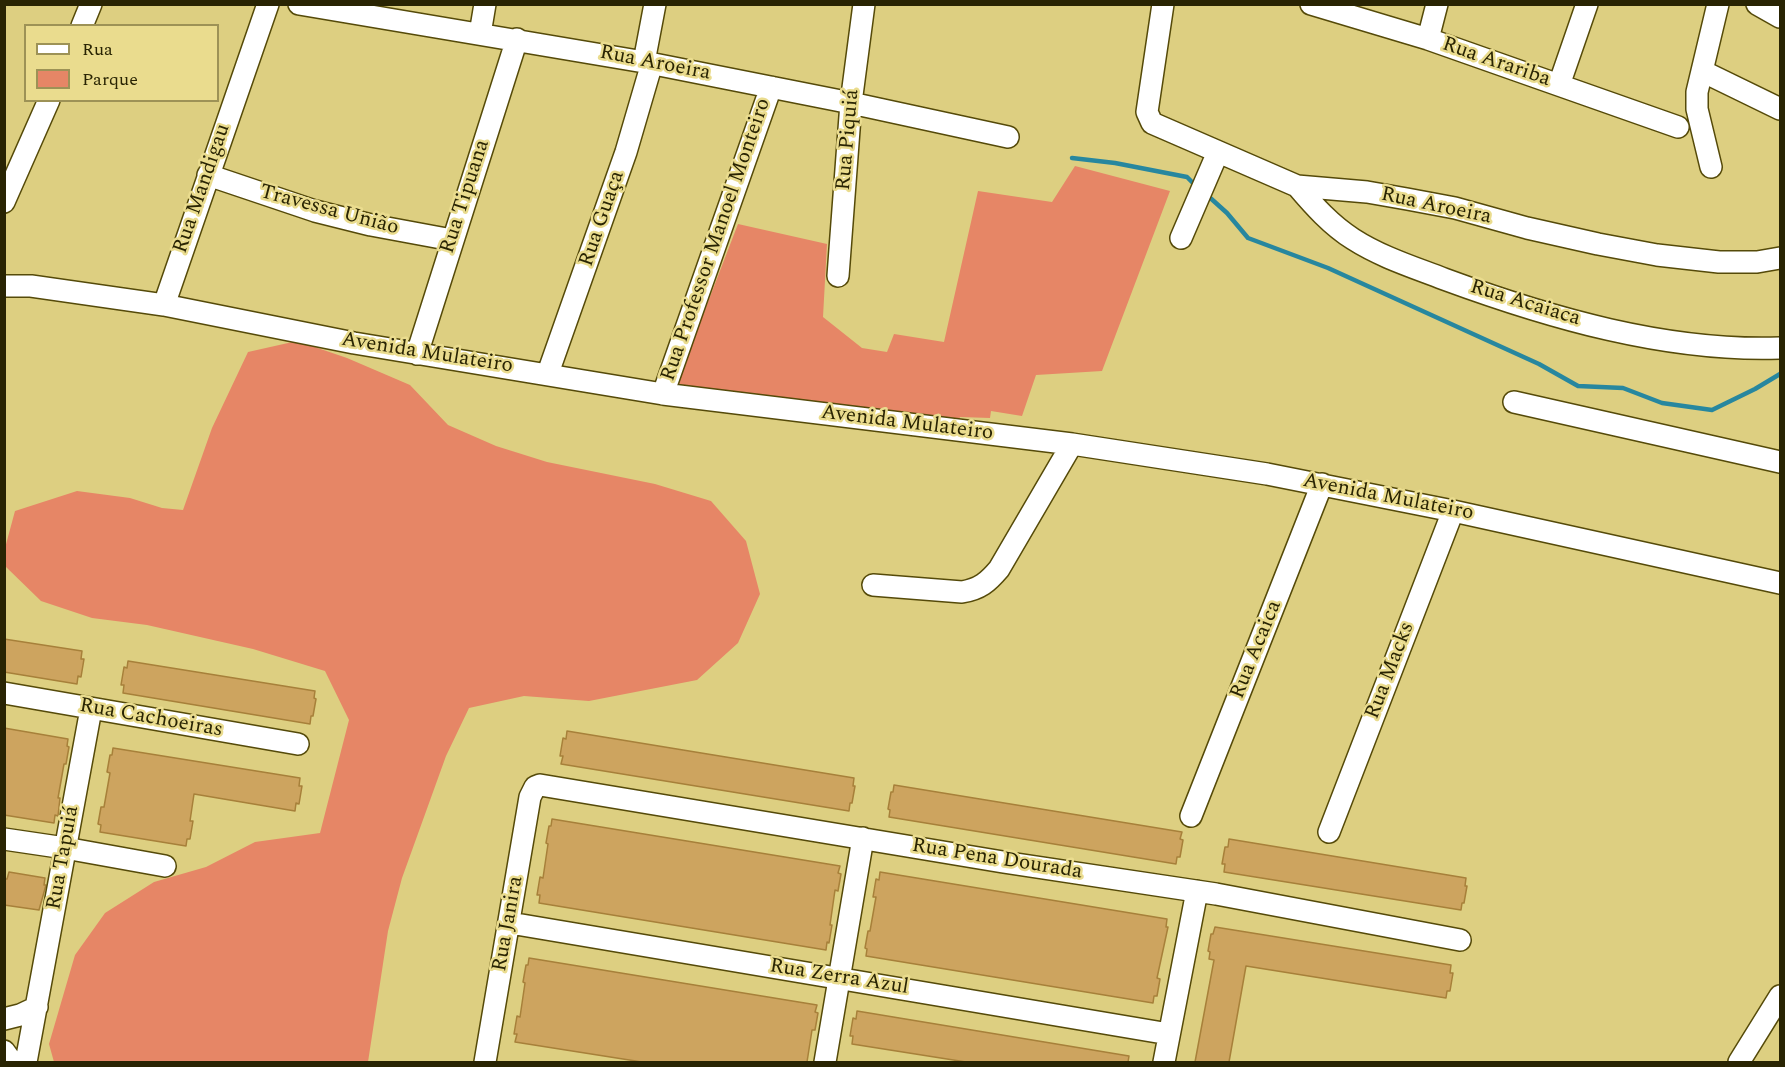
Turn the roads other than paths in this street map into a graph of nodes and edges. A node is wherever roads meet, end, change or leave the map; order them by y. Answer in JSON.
{"nodes":[{"id":1,"x":91,"y":4,"type":"edge"},
{"id":2,"x":268,"y":4,"type":"edge"},
{"id":3,"x":299,"y":4,"type":"edge"},
{"id":4,"x":485,"y":4,"type":"edge"},
{"id":5,"x":655,"y":4,"type":"edge"},
{"id":6,"x":864,"y":4,"type":"edge"},
{"id":7,"x":1163,"y":4,"type":"edge"},
{"id":8,"x":1311,"y":4,"type":"edge"},
{"id":9,"x":1437,"y":4,"type":"edge"},
{"id":10,"x":1587,"y":4,"type":"edge"},
{"id":11,"x":1718,"y":4,"type":"edge"},
{"id":12,"x":1757,"y":4,"type":"edge"},
{"id":13,"x":1780,"y":17,"type":"edge"},
{"id":14,"x":83,"y":24,"type":"edge"},
{"id":15,"x":480,"y":34,"type":"junction"},
{"id":16,"x":517,"y":39,"type":"junction"},
{"id":17,"x":1428,"y":39,"type":"junction"},
{"id":18,"x":648,"y":62,"type":"junction"},
{"id":19,"x":1702,"y":71,"type":"junction"},
{"id":20,"x":1559,"y":85,"type":"junction"},
{"id":21,"x":771,"y":87,"type":"junction"},
{"id":22,"x":48,"y":102,"type":"edge"},
{"id":23,"x":851,"y":103,"type":"junction"},
{"id":24,"x":1780,"y":109,"type":"edge"},
{"id":25,"x":1678,"y":127,"type":"dead end"},
{"id":26,"x":1008,"y":137,"type":"dead end"},
{"id":27,"x":1218,"y":152,"type":"junction"},
{"id":28,"x":1711,"y":167,"type":"dead end"},
{"id":29,"x":208,"y":175,"type":"junction"},
{"id":30,"x":1297,"y":186,"type":"junction"},
{"id":31,"x":4,"y":202,"type":"edge"},
{"id":32,"x":1181,"y":238,"type":"dead end"},
{"id":33,"x":452,"y":240,"type":"junction"},
{"id":34,"x":1780,"y":258,"type":"edge"},
{"id":35,"x":4,"y":271,"type":"edge"},
{"id":36,"x":838,"y":276,"type":"dead end"},
{"id":37,"x":4,"y":286,"type":"edge"},
{"id":38,"x":30,"y":286,"type":"junction"},
{"id":39,"x":164,"y":305,"type":"junction"},
{"id":40,"x":1780,"y":348,"type":"edge"},
{"id":41,"x":417,"y":354,"type":"junction"},
{"id":42,"x":548,"y":373,"type":"junction"},
{"id":43,"x":663,"y":394,"type":"junction"},
{"id":44,"x":1514,"y":402,"type":"dead end"},
{"id":45,"x":1072,"y":444,"type":"junction"},
{"id":46,"x":1780,"y":462,"type":"edge"},
{"id":47,"x":1322,"y":484,"type":"junction"},
{"id":48,"x":1453,"y":511,"type":"junction"},
{"id":49,"x":1780,"y":581,"type":"edge"},
{"id":50,"x":873,"y":585,"type":"dead end"},
{"id":51,"x":4,"y":693,"type":"edge"},
{"id":52,"x":91,"y":709,"type":"junction"},
{"id":53,"x":298,"y":744,"type":"dead end"},
{"id":54,"x":535,"y":787,"type":"joint"},
{"id":55,"x":1191,"y":816,"type":"dead end"},
{"id":56,"x":1329,"y":832,"type":"dead end"},
{"id":57,"x":863,"y":838,"type":"junction"},
{"id":58,"x":4,"y":839,"type":"edge"},
{"id":59,"x":65,"y":848,"type":"junction"},
{"id":60,"x":165,"y":866,"type":"dead end"},
{"id":61,"x":1197,"y":891,"type":"junction"},
{"id":62,"x":510,"y":923,"type":"junction"},
{"id":63,"x":1460,"y":940,"type":"dead end"},
{"id":64,"x":839,"y":978,"type":"junction"},
{"id":65,"x":1780,"y":996,"type":"edge"},
{"id":66,"x":37,"y":1006,"type":"junction"},
{"id":67,"x":4,"y":1019,"type":"edge"},
{"id":68,"x":1169,"y":1034,"type":"junction"},
{"id":69,"x":4,"y":1051,"type":"edge"},
{"id":70,"x":12,"y":1062,"type":"edge"},
{"id":71,"x":26,"y":1062,"type":"edge"},
{"id":72,"x":487,"y":1062,"type":"edge"},
{"id":73,"x":825,"y":1062,"type":"edge"},
{"id":74,"x":1164,"y":1062,"type":"edge"},
{"id":75,"x":1739,"y":1062,"type":"edge"}],
"edges":[{"from":1,"to":14,"type":"street"},
{"from":2,"to":29,"type":"street","name":"Rua Mandigau"},
{"from":3,"to":15,"type":"street","name":"Rua Aroeira"},
{"from":4,"to":15,"type":"street"},
{"from":5,"to":18,"type":"street","name":"Rua Guaça"},
{"from":6,"to":23,"type":"street","name":"Rua Piquiá"},
{"from":7,"to":27,"type":"street","name":"Rua Aroeira"},
{"from":8,"to":17,"type":"street","name":"Rua Arariba"},
{"from":9,"to":17,"type":"street"},
{"from":10,"to":20,"type":"street"},
{"from":11,"to":19,"type":"street"},
{"from":12,"to":13,"type":"street"},
{"from":15,"to":16,"type":"street","name":"Rua Aroeira"},
{"from":16,"to":18,"type":"street","name":"Rua Aroeira"},
{"from":16,"to":33,"type":"street","name":"Rua Tipuana"},
{"from":17,"to":20,"type":"street","name":"Rua Arariba"},
{"from":18,"to":21,"type":"street","name":"Rua Aroeira"},
{"from":18,"to":42,"type":"street","name":"Rua Guaça"},
{"from":19,"to":24,"type":"street"},
{"from":19,"to":28,"type":"street"},
{"from":20,"to":25,"type":"street","name":"Rua Arariba"},
{"from":21,"to":23,"type":"street","name":"Rua Aroeira"},
{"from":21,"to":43,"type":"street","name":"Rua Professor Manoel Monteiro"},
{"from":22,"to":31,"type":"street"},
{"from":23,"to":26,"type":"street","name":"Rua Aroeira"},
{"from":23,"to":36,"type":"street","name":"Rua Piquiá"},
{"from":27,"to":30,"type":"street","name":"Rua Aroeira"},
{"from":27,"to":32,"type":"street"},
{"from":29,"to":33,"type":"street","name":"Travessa União"},
{"from":29,"to":39,"type":"street","name":"Rua Mandigau"},
{"from":30,"to":34,"type":"street","name":"Rua Aroeira"},
{"from":30,"to":40,"type":"street","name":"Rua Acaiaca"},
{"from":33,"to":41,"type":"street","name":"Rua Tipuana"},
{"from":35,"to":38,"type":"street","name":"Avenida Mulateiro"},
{"from":37,"to":38,"type":"street","name":"Avenida Mulateiro"},
{"from":38,"to":39,"type":"street","name":"Avenida Mulateiro"},
{"from":39,"to":41,"type":"street","name":"Avenida Mulateiro"},
{"from":41,"to":42,"type":"street","name":"Avenida Mulateiro"},
{"from":42,"to":43,"type":"street","name":"Avenida Mulateiro"},
{"from":43,"to":45,"type":"street","name":"Avenida Mulateiro"},
{"from":44,"to":46,"type":"street"},
{"from":45,"to":47,"type":"street","name":"Avenida Mulateiro"},
{"from":45,"to":50,"type":"street"},
{"from":47,"to":48,"type":"street","name":"Avenida Mulateiro"},
{"from":47,"to":55,"type":"street","name":"Rua Acaica"},
{"from":48,"to":49,"type":"street","name":"Avenida Mulateiro"},
{"from":48,"to":56,"type":"street","name":"Rua Macks"},
{"from":51,"to":52,"type":"street","name":"Rua Cachoeiras"},
{"from":52,"to":53,"type":"street","name":"Rua Cachoeiras"},
{"from":52,"to":59,"type":"street","name":"Rua Tapuiá"},
{"from":54,"to":57,"type":"street","name":"Rua Pena Dourada"},
{"from":54,"to":62,"type":"street","name":"Rua Janira"},
{"from":57,"to":61,"type":"street","name":"Rua Pena Dourada"},
{"from":57,"to":64,"type":"street"},
{"from":58,"to":59,"type":"street"},
{"from":59,"to":60,"type":"street"},
{"from":59,"to":66,"type":"street","name":"Rua Tapuiá"},
{"from":61,"to":63,"type":"street","name":"Rua Pena Dourada"},
{"from":61,"to":68,"type":"street"},
{"from":62,"to":64,"type":"street","name":"Rua Zerra Azul"},
{"from":62,"to":72,"type":"street","name":"Rua Janira"},
{"from":64,"to":68,"type":"street","name":"Rua Zerra Azul"},
{"from":64,"to":73,"type":"street"},
{"from":65,"to":75,"type":"street"},
{"from":66,"to":67,"type":"street"},
{"from":66,"to":71,"type":"street","name":"Rua Tapuiá"},
{"from":68,"to":74,"type":"street"},
{"from":69,"to":70,"type":"street"}]}
